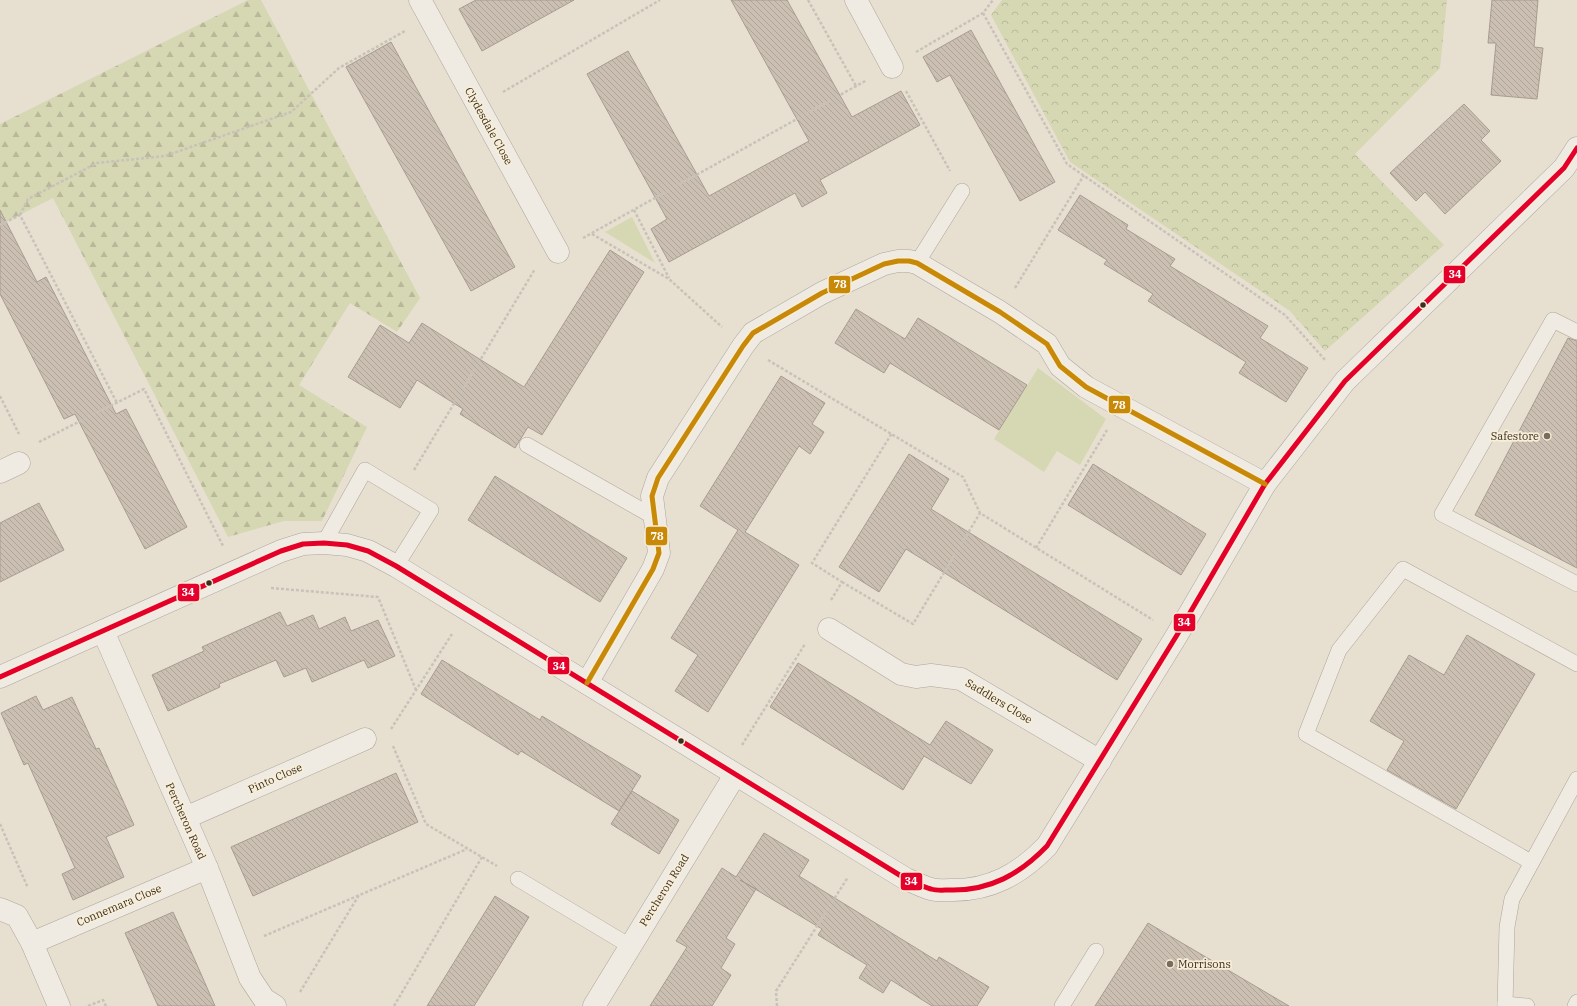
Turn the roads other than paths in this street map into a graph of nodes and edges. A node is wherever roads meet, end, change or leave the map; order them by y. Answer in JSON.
{"nodes":[{"id":1,"x":856,"y":0,"type":"edge"},
{"id":2,"x":424,"y":9,"type":"edge"},
{"id":3,"x":892,"y":67,"type":"road end"},
{"id":4,"x":1577,"y":148,"type":"edge"},
{"id":5,"x":962,"y":191,"type":"road end"},
{"id":6,"x":558,"y":252,"type":"road end"},
{"id":7,"x":917,"y":263,"type":"junction"},
{"id":8,"x":1577,"y":332,"type":"edge"},
{"id":9,"x":527,"y":445,"type":"dead end"},
{"id":10,"x":1265,"y":484,"type":"junction"},
{"id":11,"x":654,"y":517,"type":"junction"},
{"id":12,"x":324,"y":543,"type":"junction"},
{"id":13,"x":396,"y":566,"type":"junction"},
{"id":14,"x":1577,"y":584,"type":"edge"},
{"id":15,"x":828,"y":628,"type":"dead end"},
{"id":16,"x":103,"y":631,"type":"junction"},
{"id":17,"x":1577,"y":664,"type":"edge"},
{"id":18,"x":0,"y":677,"type":"edge"},
{"id":19,"x":587,"y":683,"type":"junction"},
{"id":20,"x":365,"y":739,"type":"dead end"},
{"id":21,"x":1100,"y":762,"type":"junction"},
{"id":22,"x":731,"y":772,"type":"junction"},
{"id":23,"x":1577,"y":779,"type":"edge"},
{"id":24,"x":185,"y":818,"type":"junction"},
{"id":25,"x":1532,"y":862,"type":"junction"},
{"id":26,"x":207,"y":868,"type":"junction"},
{"id":27,"x":518,"y":879,"type":"road end"},
{"id":28,"x":0,"y":909,"type":"edge"},
{"id":29,"x":32,"y":943,"type":"junction"},
{"id":30,"x":630,"y":946,"type":"junction"},
{"id":31,"x":1096,"y":951,"type":"dead end"},
{"id":32,"x":1577,"y":1002,"type":"edge"},
{"id":33,"x":1505,"y":1005,"type":"edge"},
{"id":34,"x":59,"y":1006,"type":"edge"},
{"id":35,"x":275,"y":1006,"type":"edge"},
{"id":36,"x":594,"y":1006,"type":"edge"},
{"id":37,"x":1062,"y":1006,"type":"edge"},
{"id":38,"x":1527,"y":1006,"type":"edge"},
{"id":39,"x":1575,"y":1006,"type":"edge"}],
"edges":[{"from":1,"to":3,"type":"street"},
{"from":2,"to":6,"type":"street","name":"Clydesdale Close"},
{"from":4,"to":10,"type":"street"},
{"from":5,"to":7,"type":"lane"},
{"from":7,"to":10,"type":"street"},
{"from":7,"to":11,"type":"street"},
{"from":8,"to":14,"type":"lane"},
{"from":9,"to":11,"type":"lane"},
{"from":10,"to":21,"type":"street"},
{"from":11,"to":19,"type":"street"},
{"from":12,"to":13,"type":"street"},
{"from":12,"to":13,"type":"lane"},
{"from":12,"to":16,"type":"street"},
{"from":13,"to":19,"type":"street"},
{"from":15,"to":21,"type":"street","name":"Saddlers Close"},
{"from":16,"to":18,"type":"street"},
{"from":16,"to":24,"type":"street","name":"Percheron Road"},
{"from":17,"to":25,"type":"lane"},
{"from":19,"to":22,"type":"street"},
{"from":20,"to":24,"type":"street","name":"Pinto Close"},
{"from":21,"to":22,"type":"street"},
{"from":22,"to":30,"type":"street","name":"Percheron Road"},
{"from":23,"to":25,"type":"lane"},
{"from":24,"to":26,"type":"street","name":"Percheron Road"},
{"from":25,"to":33,"type":"lane"},
{"from":26,"to":29,"type":"street","name":"Connemara Close"},
{"from":26,"to":35,"type":"street","name":"Percheron Road"},
{"from":27,"to":30,"type":"lane"},
{"from":28,"to":29,"type":"street"},
{"from":29,"to":34,"type":"street"},
{"from":30,"to":36,"type":"street","name":"Percheron Road"},
{"from":31,"to":37,"type":"lane"},
{"from":32,"to":39,"type":"lane"},
{"from":33,"to":38,"type":"lane"}]}
